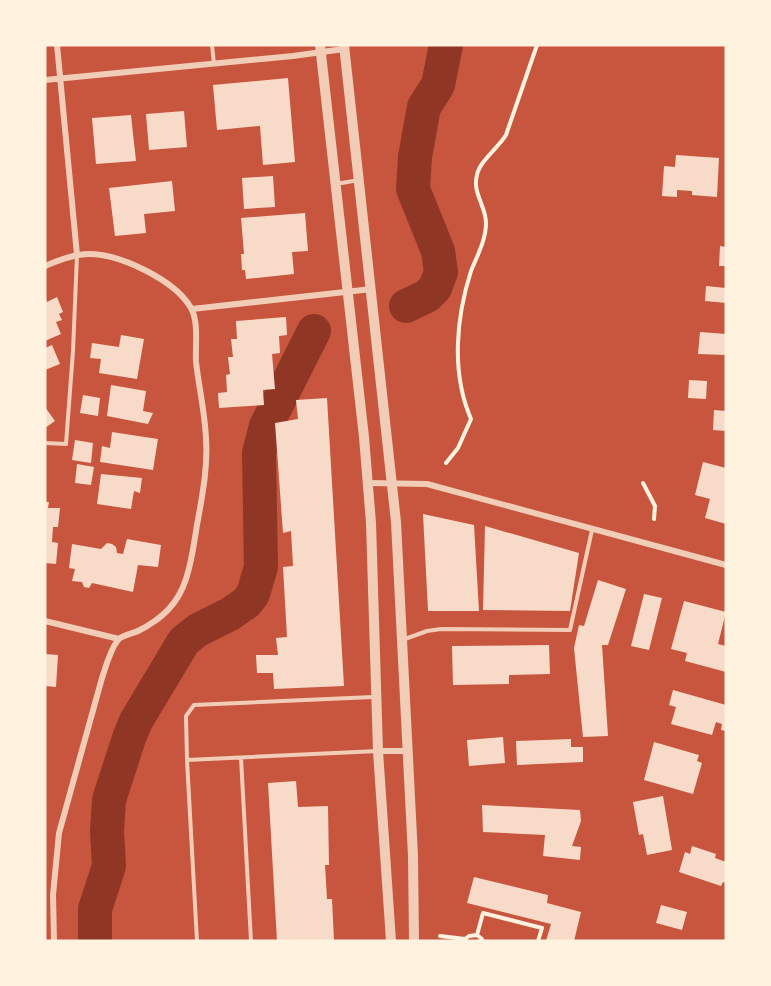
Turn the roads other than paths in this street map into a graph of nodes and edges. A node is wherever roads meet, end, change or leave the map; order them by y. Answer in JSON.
{"nodes":[{"id":1,"x":57,"y":45,"type":"edge"},
{"id":2,"x":212,"y":45,"type":"edge"},
{"id":3,"x":344,"y":47,"type":"edge"},
{"id":4,"x":320,"y":48,"type":"edge"},
{"id":5,"x":214,"y":64,"type":"junction"},
{"id":6,"x":60,"y":79,"type":"junction"},
{"id":7,"x":45,"y":80,"type":"edge"},
{"id":8,"x":359,"y":180,"type":"junction"},
{"id":9,"x":335,"y":184,"type":"junction"},
{"id":10,"x":77,"y":255,"type":"junction"},
{"id":11,"x":45,"y":266,"type":"edge"},
{"id":12,"x":372,"y":289,"type":"junction"},
{"id":13,"x":348,"y":291,"type":"junction"},
{"id":14,"x":192,"y":309,"type":"junction"},
{"id":15,"x":45,"y":443,"type":"edge"},
{"id":16,"x":393,"y":482,"type":"junction"},
{"id":17,"x":368,"y":483,"type":"junction"},
{"id":18,"x":592,"y":530,"type":"junction"},
{"id":19,"x":726,"y":565,"type":"edge"},
{"id":20,"x":45,"y":621,"type":"edge"},
{"id":21,"x":119,"y":639,"type":"junction"},
{"id":22,"x":401,"y":640,"type":"junction"},
{"id":23,"x":377,"y":697,"type":"junction"},
{"id":24,"x":378,"y":751,"type":"junction"},
{"id":25,"x":406,"y":751,"type":"junction"},
{"id":26,"x":241,"y":758,"type":"junction"},
{"id":27,"x":187,"y":760,"type":"junction"},
{"id":28,"x":45,"y":925,"type":"edge"},
{"id":29,"x":53,"y":926,"type":"junction"},
{"id":30,"x":54,"y":941,"type":"edge"},
{"id":31,"x":197,"y":941,"type":"edge"},
{"id":32,"x":251,"y":941,"type":"edge"},
{"id":33,"x":391,"y":941,"type":"edge"},
{"id":34,"x":414,"y":941,"type":"edge"}],
"edges":[{"from":1,"to":6,"type":"street"},
{"from":2,"to":5,"type":"lane"},
{"from":3,"to":4,"type":"street"},
{"from":3,"to":8,"type":"street"},
{"from":4,"to":5,"type":"street"},
{"from":4,"to":9,"type":"street"},
{"from":5,"to":6,"type":"street"},
{"from":6,"to":7,"type":"street"},
{"from":6,"to":10,"type":"street"},
{"from":8,"to":9,"type":"lane"},
{"from":8,"to":12,"type":"street"},
{"from":9,"to":13,"type":"street"},
{"from":10,"to":11,"type":"street"},
{"from":10,"to":14,"type":"street"},
{"from":10,"to":15,"type":"lane"},
{"from":12,"to":13,"type":"street"},
{"from":12,"to":16,"type":"street"},
{"from":13,"to":14,"type":"street"},
{"from":13,"to":17,"type":"street"},
{"from":14,"to":21,"type":"street"},
{"from":16,"to":17,"type":"street"},
{"from":16,"to":18,"type":"street"},
{"from":16,"to":22,"type":"street"},
{"from":17,"to":23,"type":"street"},
{"from":18,"to":19,"type":"street"},
{"from":18,"to":22,"type":"lane"},
{"from":20,"to":21,"type":"street"},
{"from":21,"to":29,"type":"street"},
{"from":22,"to":25,"type":"street"},
{"from":23,"to":24,"type":"street"},
{"from":23,"to":27,"type":"lane"},
{"from":24,"to":25,"type":"street"},
{"from":24,"to":26,"type":"lane"},
{"from":24,"to":33,"type":"street"},
{"from":25,"to":34,"type":"street"},
{"from":26,"to":27,"type":"lane"},
{"from":26,"to":32,"type":"lane"},
{"from":27,"to":31,"type":"lane"},
{"from":28,"to":29,"type":"lane"},
{"from":29,"to":30,"type":"street"}]}
